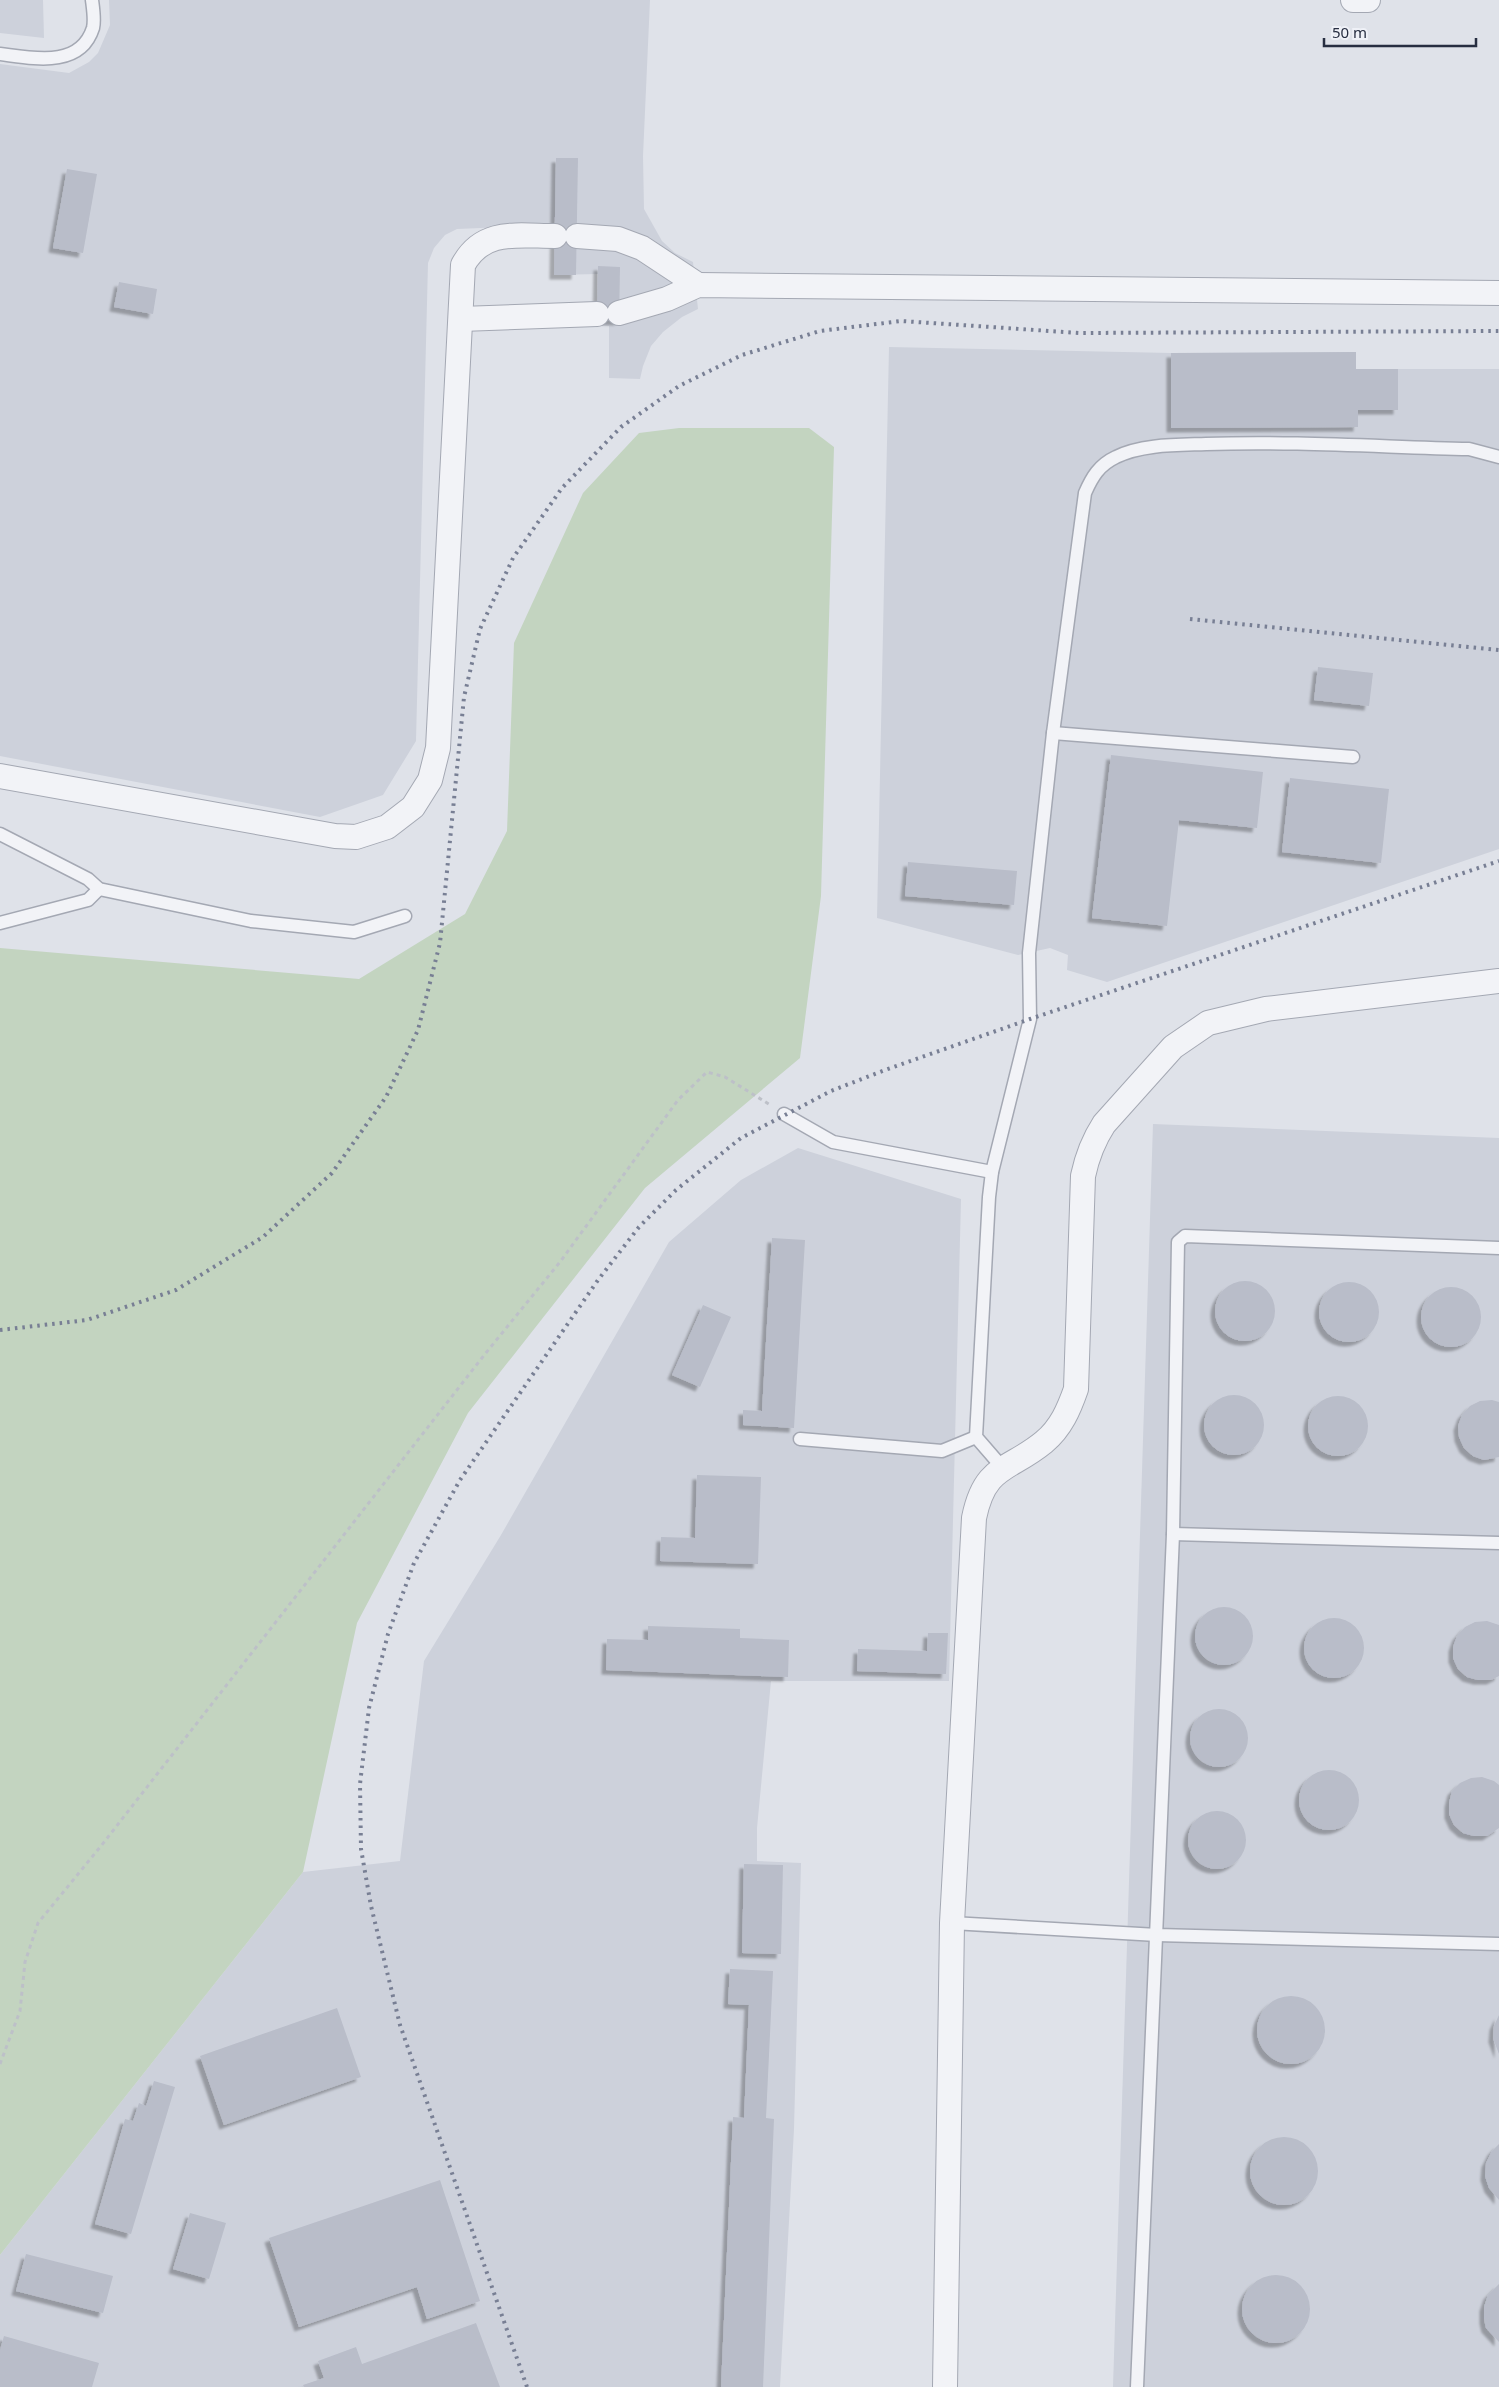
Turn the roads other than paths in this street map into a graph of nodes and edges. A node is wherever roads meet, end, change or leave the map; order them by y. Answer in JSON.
{"nodes":[{"id":1,"x":92,"y":0,"type":"edge"},
{"id":2,"x":1353,"y":0,"type":"edge"},
{"id":3,"x":1368,"y":0,"type":"edge"},
{"id":4,"x":0,"y":54,"type":"edge"},
{"id":5,"x":698,"y":286,"type":"junction"},
{"id":6,"x":1499,"y":293,"type":"edge"},
{"id":7,"x":461,"y":320,"type":"junction"},
{"id":8,"x":1499,"y":457,"type":"edge"},
{"id":9,"x":1053,"y":733,"type":"junction"},
{"id":10,"x":1353,"y":757,"type":"dead end"},
{"id":11,"x":0,"y":776,"type":"edge"},
{"id":12,"x":0,"y":834,"type":"edge"},
{"id":13,"x":99,"y":889,"type":"junction"},
{"id":14,"x":405,"y":916,"type":"dead end"},
{"id":15,"x":0,"y":923,"type":"edge"},
{"id":16,"x":1499,"y":981,"type":"edge"},
{"id":17,"x":784,"y":1114,"type":"road end"},
{"id":18,"x":992,"y":1172,"type":"junction"},
{"id":19,"x":1499,"y":1248,"type":"edge"},
{"id":20,"x":976,"y":1437,"type":"junction"},
{"id":21,"x":800,"y":1439,"type":"dead end"},
{"id":22,"x":1002,"y":1467,"type":"junction"},
{"id":23,"x":1173,"y":1534,"type":"junction"},
{"id":24,"x":1499,"y":1543,"type":"edge"},
{"id":25,"x":952,"y":1923,"type":"junction"},
{"id":26,"x":1156,"y":1935,"type":"junction"},
{"id":27,"x":1499,"y":1944,"type":"edge"},
{"id":28,"x":944,"y":2387,"type":"edge"},
{"id":29,"x":1137,"y":2387,"type":"edge"}],
"edges":[{"from":1,"to":4,"type":"lane"},
{"from":2,"to":3,"type":"street"},
{"from":5,"to":6,"type":"street"},
{"from":5,"to":7,"type":"street"},
{"from":5,"to":7,"type":"street"},
{"from":7,"to":11,"type":"street"},
{"from":8,"to":9,"type":"lane"},
{"from":9,"to":10,"type":"lane"},
{"from":9,"to":18,"type":"lane"},
{"from":12,"to":13,"type":"lane"},
{"from":13,"to":14,"type":"lane"},
{"from":13,"to":15,"type":"lane"},
{"from":16,"to":22,"type":"street"},
{"from":17,"to":18,"type":"lane"},
{"from":18,"to":20,"type":"lane"},
{"from":19,"to":23,"type":"lane"},
{"from":20,"to":21,"type":"lane"},
{"from":20,"to":22,"type":"lane"},
{"from":22,"to":25,"type":"street"},
{"from":23,"to":24,"type":"lane"},
{"from":23,"to":26,"type":"lane"},
{"from":25,"to":26,"type":"lane"},
{"from":25,"to":28,"type":"street"},
{"from":26,"to":27,"type":"lane"},
{"from":26,"to":29,"type":"lane"}]}
